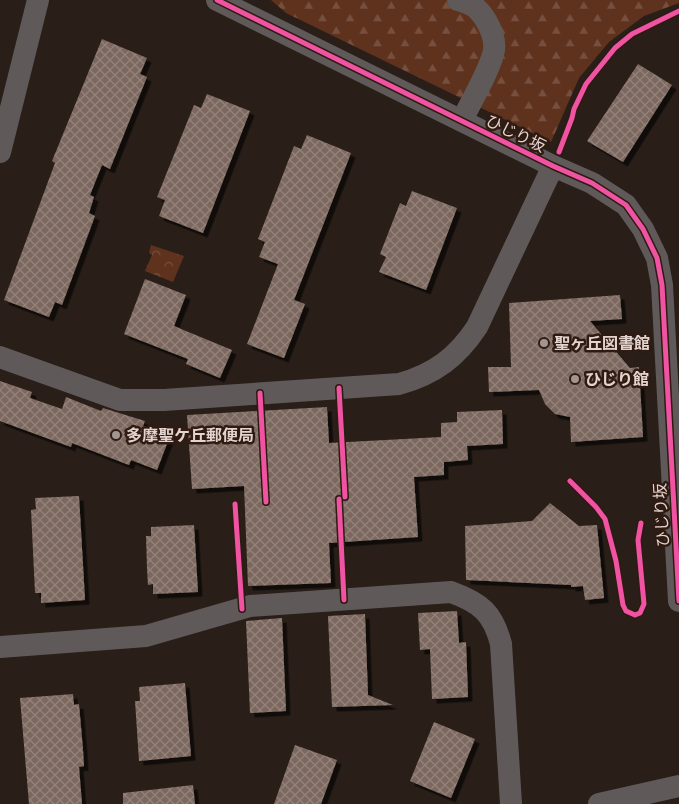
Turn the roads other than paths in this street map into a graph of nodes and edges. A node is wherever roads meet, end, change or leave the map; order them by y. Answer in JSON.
{"nodes":[{"id":1,"x":38,"y":0,"type":"edge"},
{"id":2,"x":218,"y":0,"type":"edge"},
{"id":3,"x":458,"y":0,"type":"edge"},
{"id":4,"x":462,"y":120,"type":"junction"},
{"id":5,"x":0,"y":152,"type":"edge"},
{"id":6,"x":554,"y":166,"type":"junction"},
{"id":7,"x":0,"y":357,"type":"edge"},
{"id":8,"x":679,"y":601,"type":"edge"},
{"id":9,"x":0,"y":647,"type":"edge"},
{"id":10,"x":679,"y":786,"type":"edge"},
{"id":11,"x":511,"y":804,"type":"edge"},
{"id":12,"x":599,"y":804,"type":"edge"}],
"edges":[{"from":1,"to":5,"type":"street"},
{"from":2,"to":4,"type":"street","name":"ひじり坂"},
{"from":3,"to":4,"type":"street"},
{"from":4,"to":6,"type":"street","name":"ひじり坂"},
{"from":6,"to":7,"type":"street"},
{"from":6,"to":8,"type":"street","name":"ひじり坂"},
{"from":9,"to":11,"type":"street"},
{"from":10,"to":12,"type":"street"}]}
